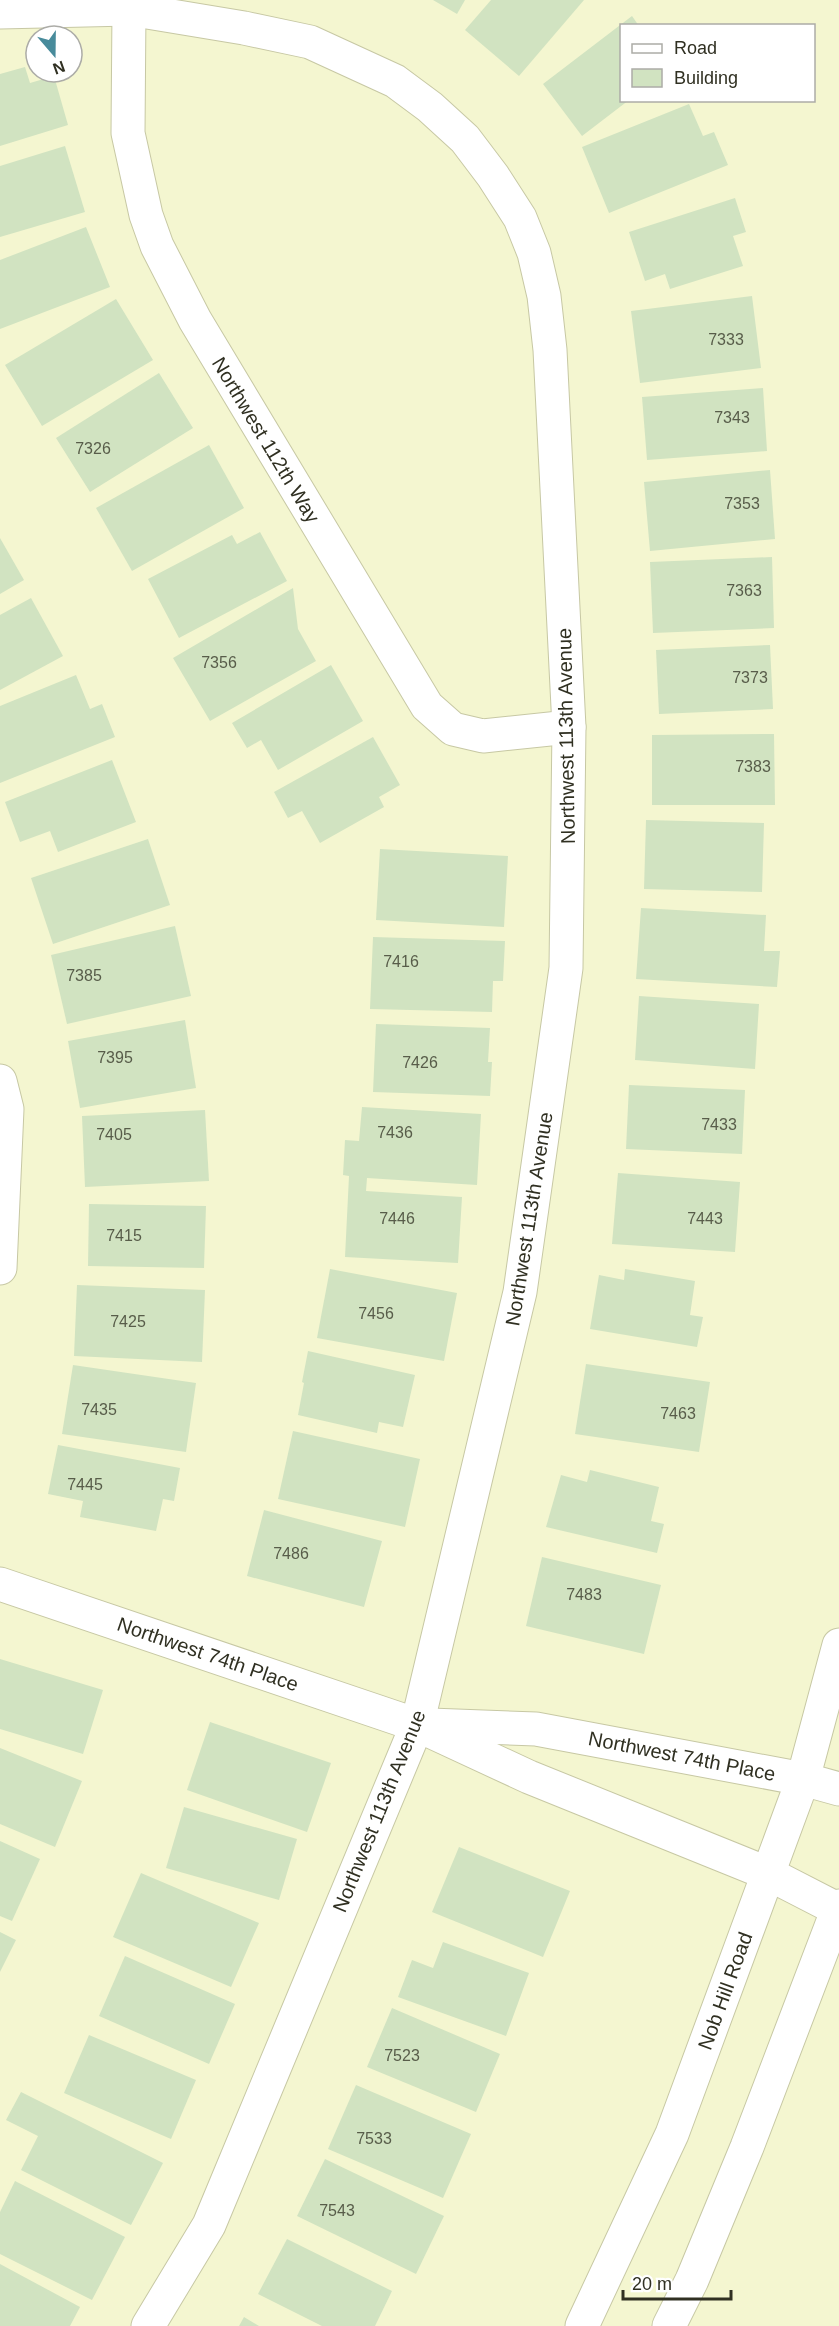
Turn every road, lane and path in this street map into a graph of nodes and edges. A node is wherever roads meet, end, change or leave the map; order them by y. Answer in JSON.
{"nodes":[{"id":1,"x":129,"y":9,"type":"junction"},
{"id":2,"x":0,"y":12,"type":"edge"},
{"id":3,"x":569,"y":727,"type":"junction"},
{"id":4,"x":0,"y":1081,"type":"edge"},
{"id":5,"x":0,"y":1268,"type":"edge"},
{"id":6,"x":0,"y":1584,"type":"edge"},
{"id":7,"x":839,"y":1646,"type":"edge"},
{"id":8,"x":417,"y":1725,"type":"junction"},
{"id":9,"x":803,"y":1779,"type":"junction"},
{"id":10,"x":839,"y":1789,"type":"edge"},
{"id":11,"x":769,"y":1874,"type":"junction"},
{"id":12,"x":838,"y":1908,"type":"edge"},
{"id":13,"x":148,"y":2326,"type":"edge"},
{"id":14,"x":582,"y":2326,"type":"edge"},
{"id":15,"x":669,"y":2326,"type":"edge"}],
"edges":[{"from":1,"to":2,"type":"street","name":"Northwest 113th Avenue"},
{"from":1,"to":3,"type":"street","name":"Northwest 112th Way"},
{"from":1,"to":3,"type":"street","name":"Northwest 113th Avenue"},
{"from":3,"to":8,"type":"street","name":"Northwest 113th Avenue"},
{"from":4,"to":5,"type":"street"},
{"from":6,"to":8,"type":"street","name":"Northwest 74th Place"},
{"from":7,"to":9,"type":"street","name":"Nob Hill Road"},
{"from":8,"to":9,"type":"street","name":"Northwest 74th Place"},
{"from":8,"to":11,"type":"street","name":"Northwest 74th Place"},
{"from":8,"to":13,"type":"street","name":"Northwest 113th Avenue"},
{"from":9,"to":10,"type":"street","name":"Northwest 74th Place"},
{"from":9,"to":11,"type":"street","name":"Nob Hill Road"},
{"from":11,"to":12,"type":"street","name":"Northwest 74th Place"},
{"from":11,"to":14,"type":"street","name":"Nob Hill Road"},
{"from":12,"to":15,"type":"street"}]}
